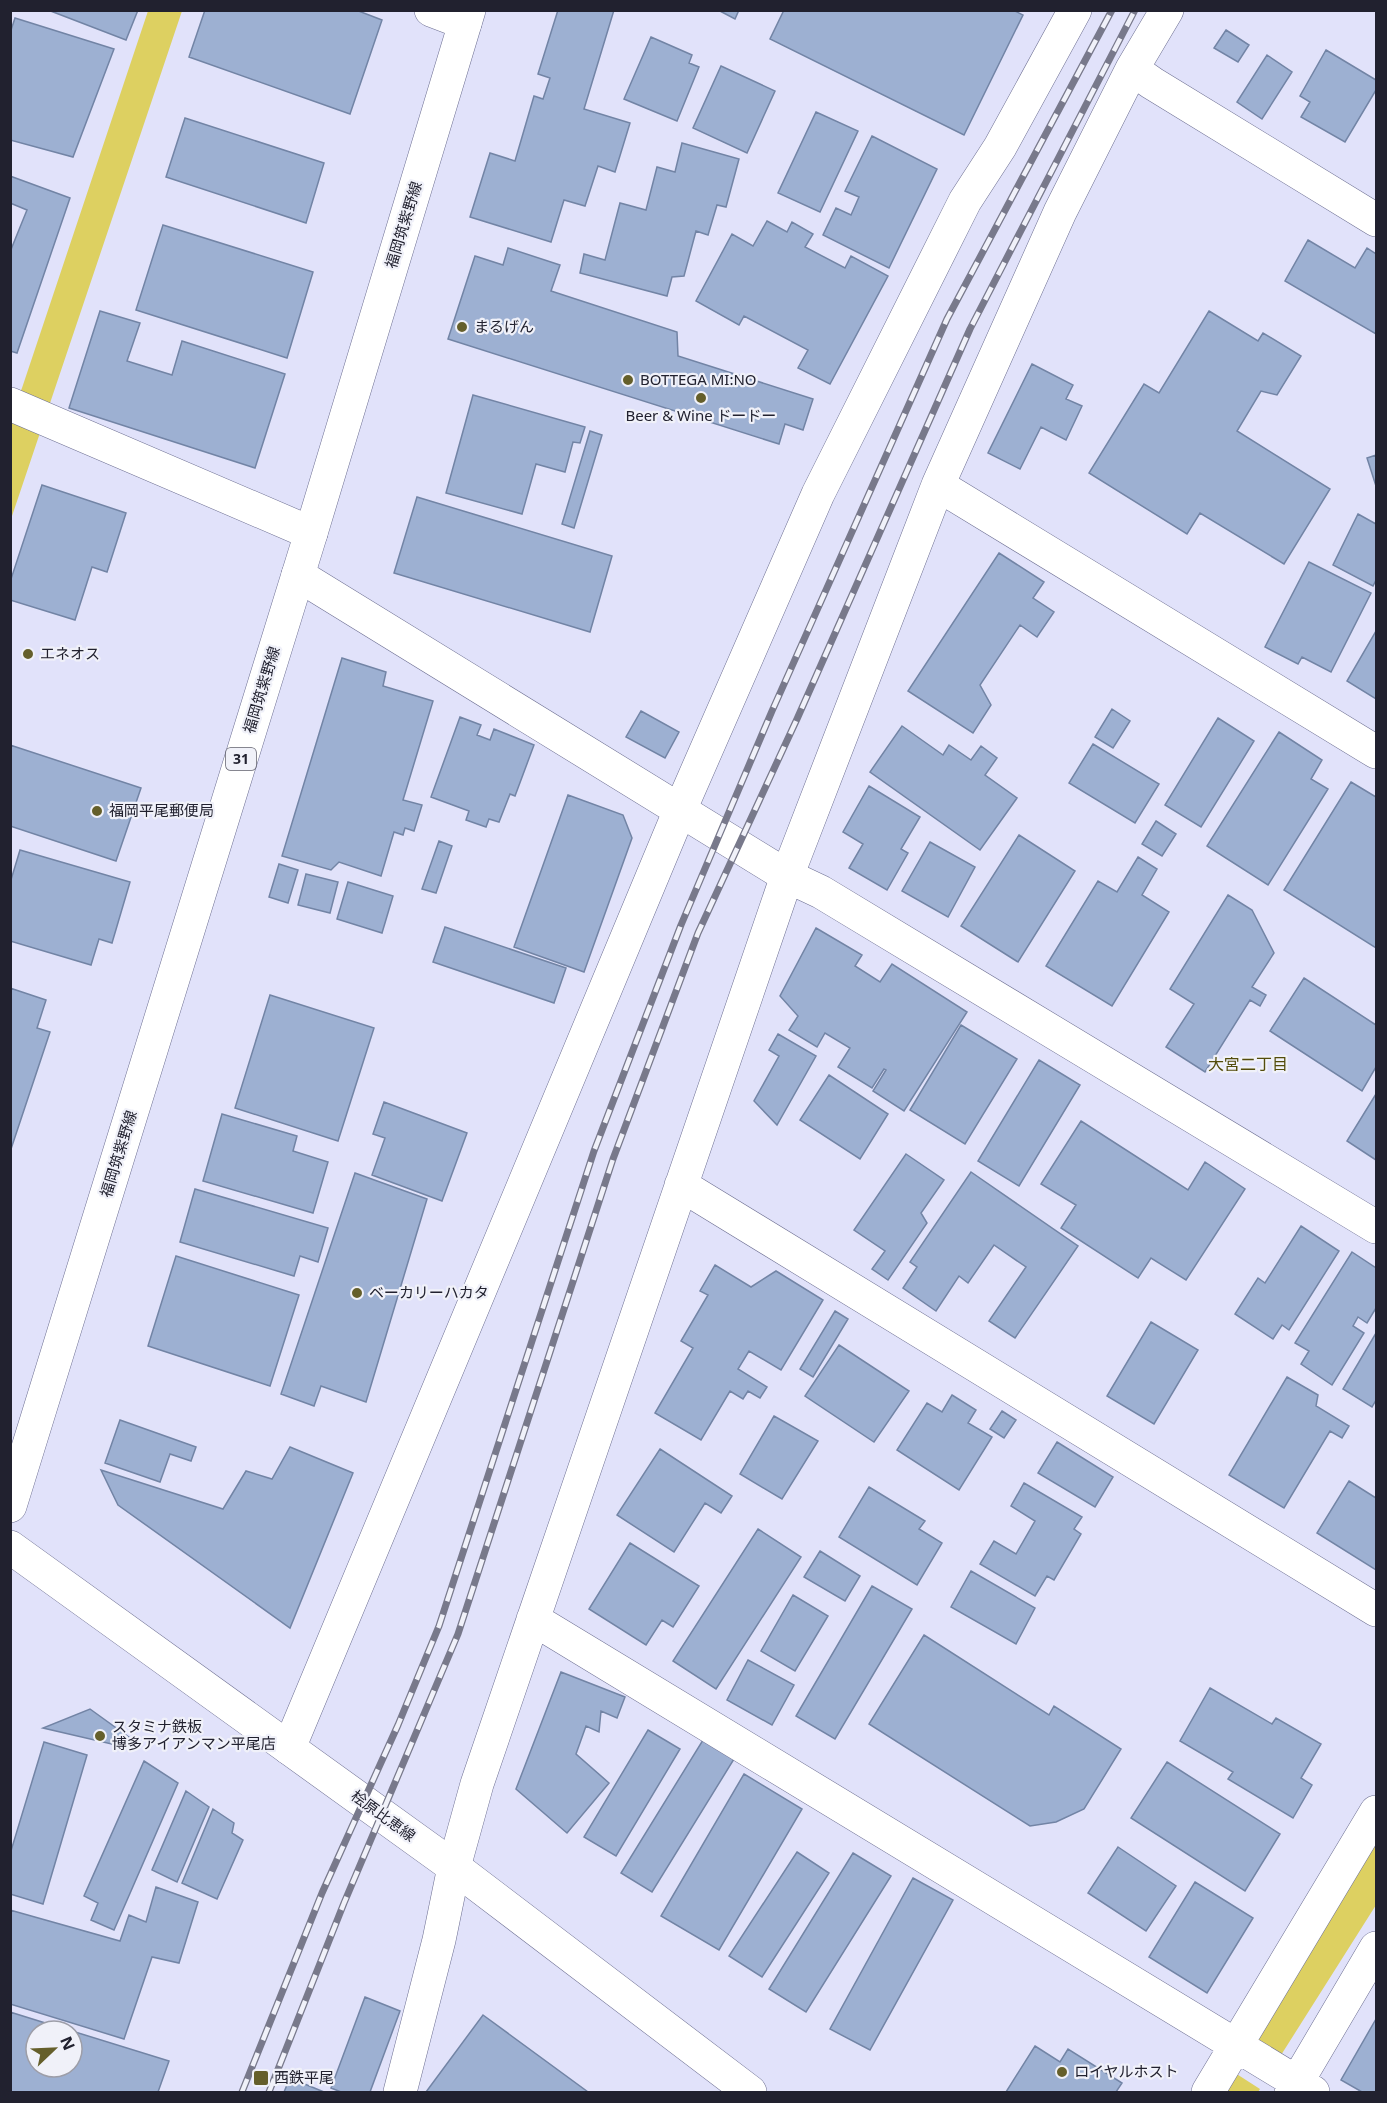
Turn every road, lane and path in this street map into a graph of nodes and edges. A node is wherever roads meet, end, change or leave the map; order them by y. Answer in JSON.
{"nodes":[{"id":1,"x":431,"y":10,"type":"edge"},
{"id":2,"x":1075,"y":10,"type":"edge"},
{"id":3,"x":1167,"y":10,"type":"edge"},
{"id":4,"x":467,"y":17,"type":"edge"},
{"id":5,"x":1132,"y":69,"type":"junction"},
{"id":6,"x":1377,"y":220,"type":"edge"},
{"id":7,"x":12,"y":405,"type":"edge"},
{"id":8,"x":938,"y":485,"type":"junction"},
{"id":9,"x":311,"y":532,"type":"junction"},
{"id":10,"x":298,"y":575,"type":"junction"},
{"id":11,"x":1377,"y":752,"type":"edge"},
{"id":12,"x":680,"y":810,"type":"junction"},
{"id":13,"x":787,"y":876,"type":"junction"},
{"id":14,"x":681,"y":1185,"type":"junction"},
{"id":15,"x":1377,"y":1227,"type":"edge"},
{"id":16,"x":10,"y":1506,"type":"edge"},
{"id":17,"x":10,"y":1547,"type":"edge"},
{"id":18,"x":1377,"y":1610,"type":"edge"},
{"id":19,"x":533,"y":1619,"type":"junction"},
{"id":20,"x":289,"y":1748,"type":"junction"},
{"id":21,"x":1377,"y":1812,"type":"edge"},
{"id":22,"x":454,"y":1867,"type":"junction"},
{"id":23,"x":1377,"y":1948,"type":"edge"},
{"id":24,"x":1237,"y":2045,"type":"junction"},
{"id":25,"x":1300,"y":2089,"type":"edge"},
{"id":26,"x":400,"y":2092,"type":"edge"},
{"id":27,"x":750,"y":2092,"type":"edge"},
{"id":28,"x":1208,"y":2092,"type":"edge"}],
"edges":[{"from":1,"to":4,"type":"street"},
{"from":2,"to":12,"type":"street"},
{"from":3,"to":5,"type":"street"},
{"from":4,"to":9,"type":"street","name":"福岡筑紫野線","number":"31"},
{"from":5,"to":6,"type":"street"},
{"from":5,"to":8,"type":"street"},
{"from":7,"to":9,"type":"street"},
{"from":8,"to":11,"type":"street"},
{"from":8,"to":13,"type":"street"},
{"from":9,"to":10,"type":"street","name":"福岡筑紫野線","number":"31"},
{"from":10,"to":12,"type":"street"},
{"from":10,"to":16,"type":"street","name":"福岡筑紫野線","number":"31"},
{"from":12,"to":13,"type":"street"},
{"from":12,"to":20,"type":"street"},
{"from":13,"to":14,"type":"street"},
{"from":13,"to":15,"type":"street"},
{"from":14,"to":18,"type":"street"},
{"from":14,"to":19,"type":"street"},
{"from":17,"to":20,"type":"street","name":"桧原比恵線"},
{"from":19,"to":22,"type":"street"},
{"from":19,"to":24,"type":"street"},
{"from":20,"to":22,"type":"street","name":"桧原比恵線"},
{"from":21,"to":24,"type":"street"},
{"from":22,"to":26,"type":"street"},
{"from":22,"to":27,"type":"street","name":"桧原比恵線"},
{"from":23,"to":25,"type":"street"},
{"from":24,"to":25,"type":"street"},
{"from":24,"to":28,"type":"street"}]}
